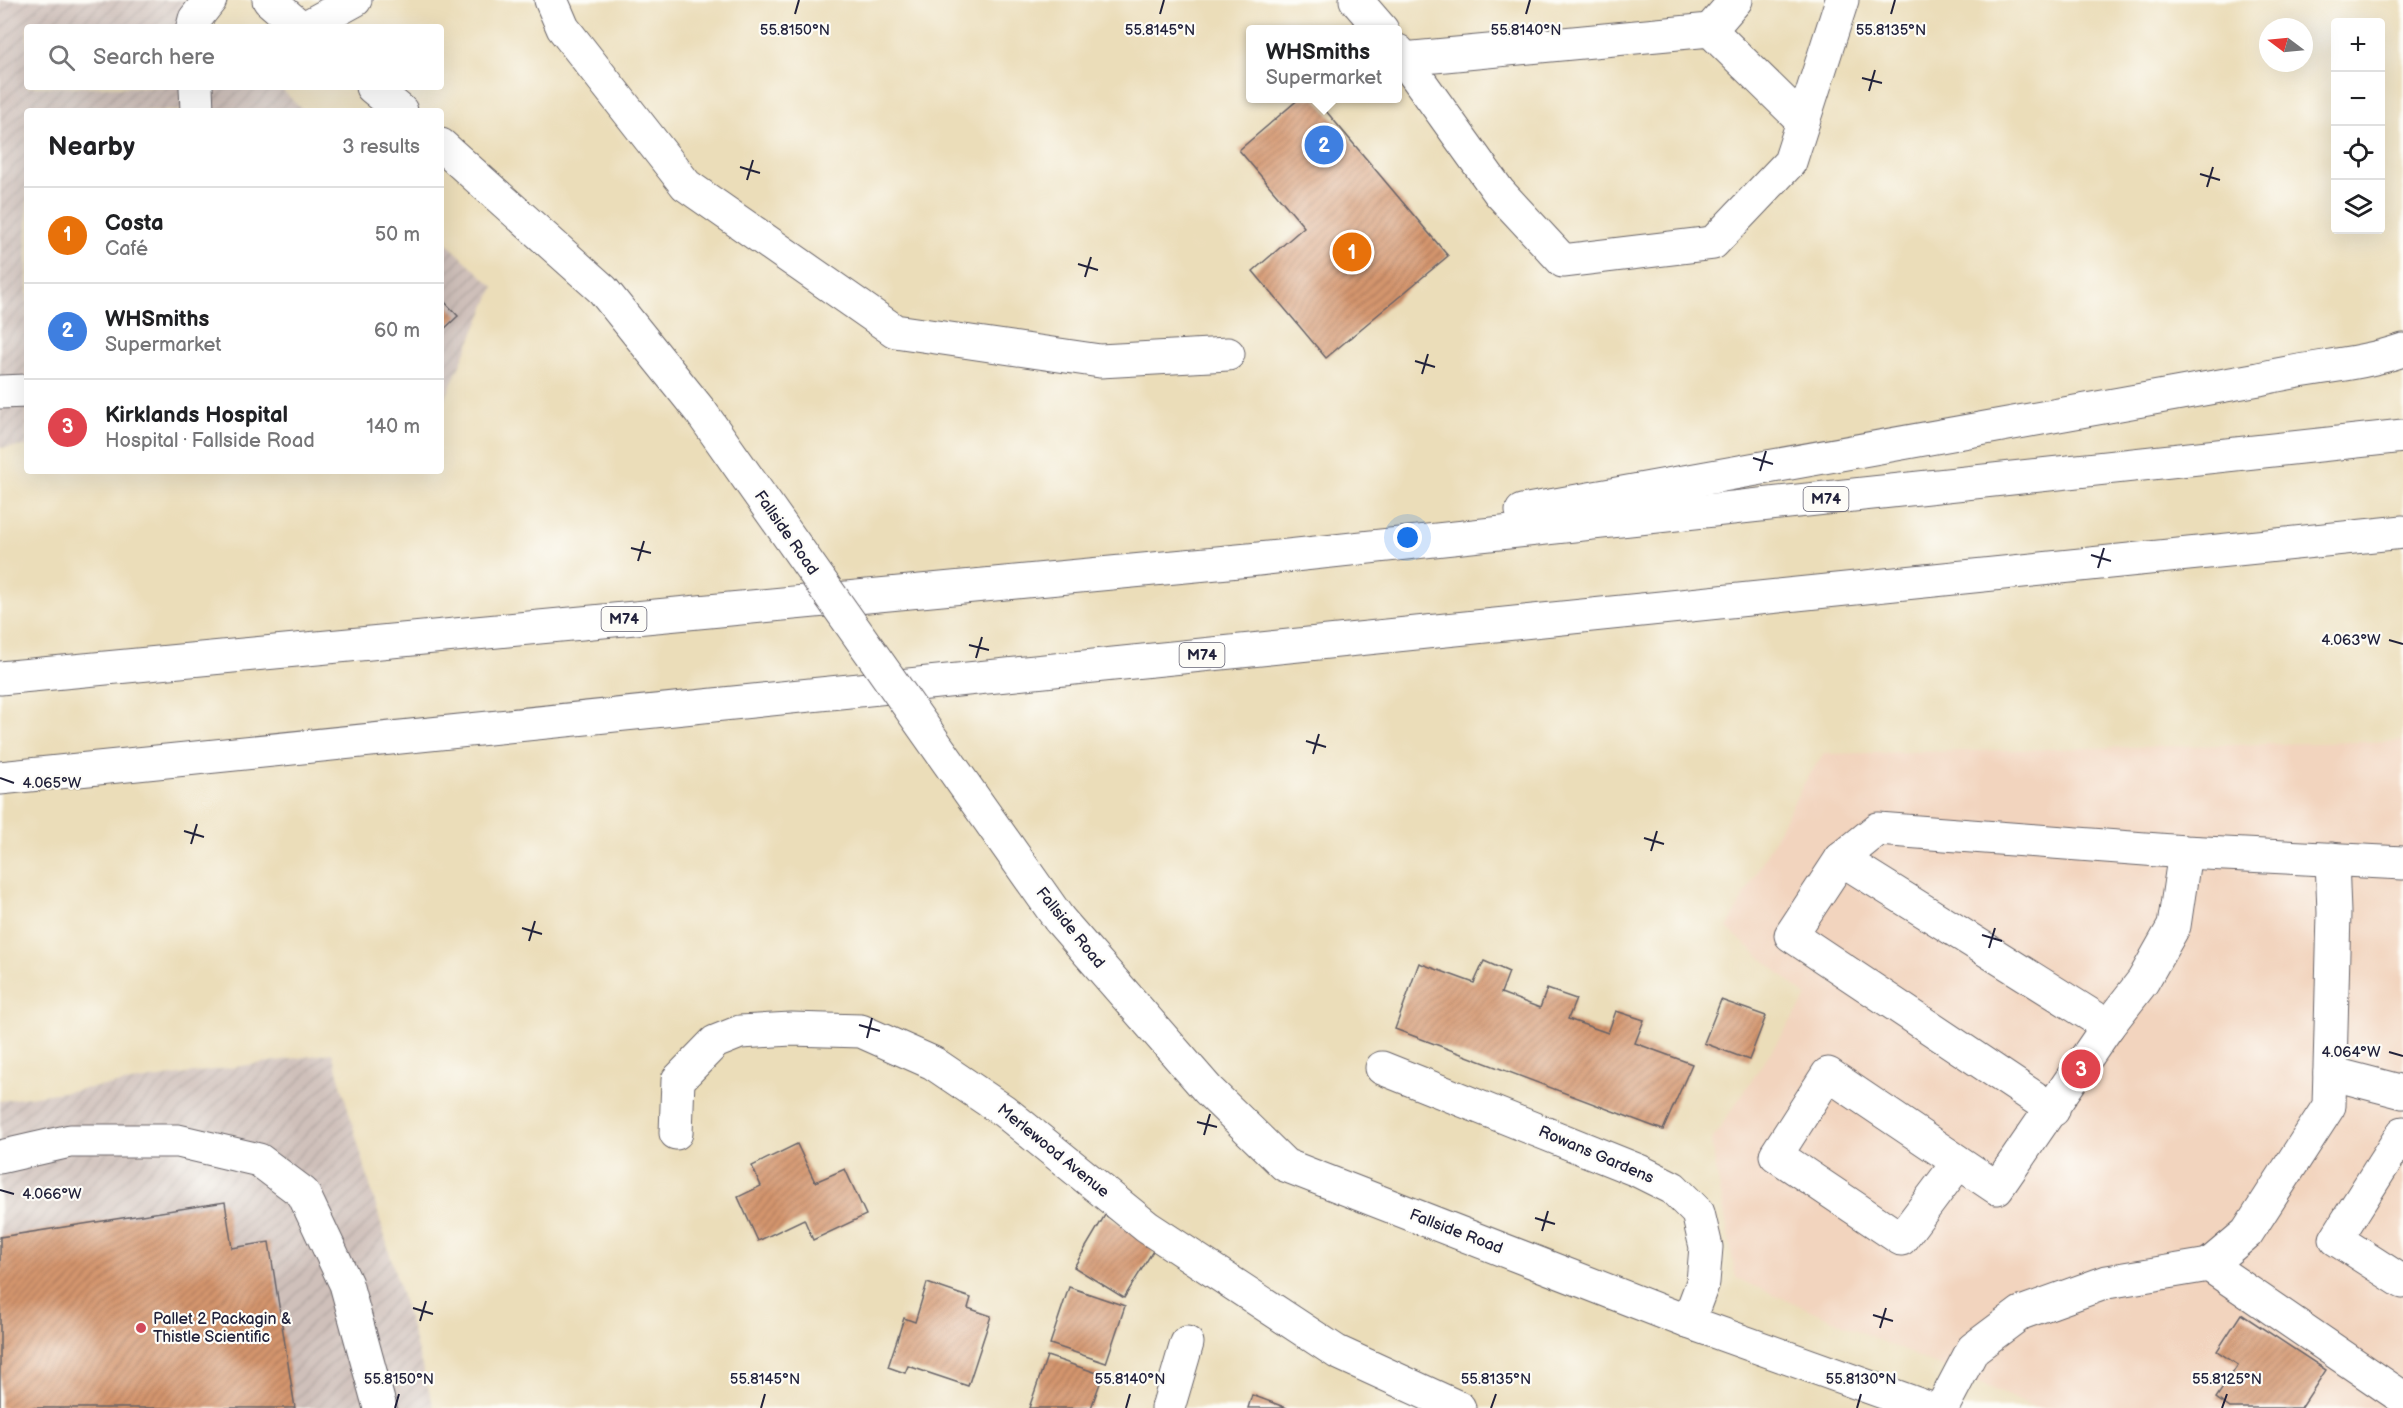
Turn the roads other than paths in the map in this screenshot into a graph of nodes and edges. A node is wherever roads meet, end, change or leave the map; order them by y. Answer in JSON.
{"nodes":[{"id":1,"x":210,"y":0,"type":"edge"},
{"id":2,"x":269,"y":0,"type":"edge"},
{"id":3,"x":355,"y":0,"type":"edge"},
{"id":4,"x":551,"y":0,"type":"edge"},
{"id":5,"x":1356,"y":0,"type":"edge"},
{"id":6,"x":1736,"y":0,"type":"edge"},
{"id":7,"x":1842,"y":0,"type":"edge"},
{"id":8,"x":194,"y":24,"type":"edge"},
{"id":9,"x":297,"y":24,"type":"edge"},
{"id":10,"x":311,"y":24,"type":"edge"},
{"id":11,"x":1378,"y":25,"type":"edge"},
{"id":12,"x":1710,"y":30,"type":"junction"},
{"id":13,"x":1402,"y":55,"type":"edge"},
{"id":14,"x":1402,"y":58,"type":"edge"},
{"id":15,"x":196,"y":90,"type":"edge"},
{"id":16,"x":376,"y":90,"type":"edge"},
{"id":17,"x":197,"y":108,"type":"edge"},
{"id":18,"x":397,"y":108,"type":"edge"},
{"id":19,"x":1803,"y":121,"type":"junction"},
{"id":20,"x":444,"y":148,"type":"edge"},
{"id":21,"x":2403,"y":350,"type":"edge"},
{"id":22,"x":1228,"y":354,"type":"dead end"},
{"id":23,"x":24,"y":391,"type":"edge"},
{"id":24,"x":0,"y":392,"type":"edge"},
{"id":25,"x":2403,"y":436,"type":"edge"},
{"id":26,"x":2403,"y":532,"type":"edge"},
{"id":27,"x":1248,"y":560,"type":"junction"},
{"id":28,"x":0,"y":678,"type":"edge"},
{"id":29,"x":0,"y":778,"type":"edge"},
{"id":30,"x":2185,"y":852,"type":"junction"},
{"id":31,"x":1841,"y":859,"type":"junction"},
{"id":32,"x":2332,"y":859,"type":"junction"},
{"id":33,"x":2403,"y":862,"type":"edge"},
{"id":34,"x":2108,"y":1026,"type":"junction"},
{"id":35,"x":1382,"y":1068,"type":"dead end"},
{"id":36,"x":2330,"y":1073,"type":"junction"},
{"id":37,"x":2403,"y":1092,"type":"edge"},
{"id":38,"x":2053,"y":1110,"type":"junction"},
{"id":39,"x":676,"y":1133,"type":"dead end"},
{"id":40,"x":2403,"y":1133,"type":"edge"},
{"id":41,"x":0,"y":1157,"type":"edge"},
{"id":42,"x":1958,"y":1163,"type":"junction"},
{"id":43,"x":2393,"y":1171,"type":"edge"},
{"id":44,"x":2209,"y":1265,"type":"junction"},
{"id":45,"x":2403,"y":1282,"type":"edge"},
{"id":46,"x":1688,"y":1322,"type":"junction"},
{"id":47,"x":1187,"y":1343,"type":"dead end"},
{"id":48,"x":1864,"y":1398,"type":"edge"},
{"id":49,"x":2403,"y":1398,"type":"edge"},
{"id":50,"x":380,"y":1408,"type":"edge"},
{"id":51,"x":1168,"y":1408,"type":"edge"},
{"id":52,"x":1460,"y":1408,"type":"edge"},
{"id":53,"x":1928,"y":1408,"type":"edge"},
{"id":54,"x":1942,"y":1408,"type":"edge"}],
"edges":[{"from":1,"to":8,"type":"main road"},
{"from":2,"to":9,"type":"main road"},
{"from":3,"to":10,"type":"main road"},
{"from":4,"to":22,"type":"main road"},
{"from":5,"to":11,"type":"main road"},
{"from":6,"to":12,"type":"main road"},
{"from":7,"to":19,"type":"main road"},
{"from":12,"to":13,"type":"main road"},
{"from":12,"to":19,"type":"main road"},
{"from":14,"to":19,"type":"main road"},
{"from":15,"to":17,"type":"main road"},
{"from":16,"to":18,"type":"main road"},
{"from":20,"to":46,"type":"main road","name":"Fallside Road","bridge":true},
{"from":21,"to":27,"type":"main road"},
{"from":23,"to":24,"type":"main road"},
{"from":25,"to":27,"type":"main road","number":"M74"},
{"from":26,"to":29,"type":"main road","number":"M74"},
{"from":27,"to":28,"type":"main road","number":"M74"},
{"from":30,"to":31,"type":"main road"},
{"from":30,"to":32,"type":"main road"},
{"from":30,"to":34,"type":"main road"},
{"from":31,"to":34,"type":"main road"},
{"from":31,"to":38,"type":"main road"},
{"from":32,"to":33,"type":"main road"},
{"from":32,"to":36,"type":"main road"},
{"from":34,"to":38,"type":"main road"},
{"from":35,"to":46,"type":"main road","name":"Rowans Gardens"},
{"from":36,"to":37,"type":"main road"},
{"from":36,"to":44,"type":"main road"},
{"from":38,"to":42,"type":"main road"},
{"from":39,"to":52,"type":"main road","name":"Merlewood Avenue"},
{"from":40,"to":43,"type":"main road"},
{"from":41,"to":50,"type":"main road"},
{"from":42,"to":42,"type":"main road"},
{"from":43,"to":45,"type":"main road"},
{"from":44,"to":49,"type":"main road"},
{"from":44,"to":54,"type":"main road"},
{"from":46,"to":48,"type":"main road","name":"Fallside Road"},
{"from":47,"to":51,"type":"main road"},
{"from":48,"to":53,"type":"main road","name":"Fallside Road"}]}
